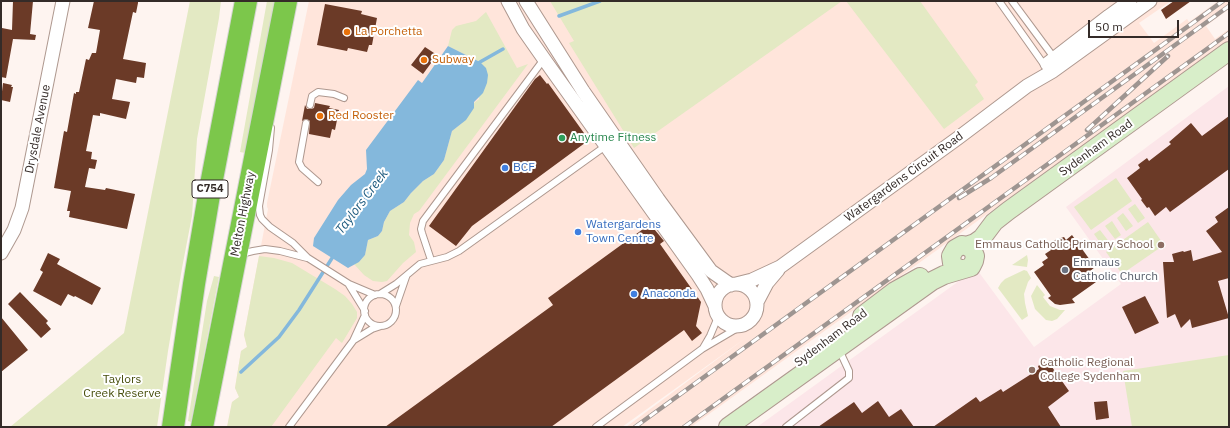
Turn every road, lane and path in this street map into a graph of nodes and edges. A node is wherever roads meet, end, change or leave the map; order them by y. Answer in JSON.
{"nodes":[{"id":1,"x":63,"y":1,"type":"edge"},
{"id":2,"x":232,"y":1,"type":"edge"},
{"id":3,"x":246,"y":1,"type":"edge"},
{"id":4,"x":286,"y":1,"type":"edge"},
{"id":5,"x":508,"y":1,"type":"edge"},
{"id":6,"x":526,"y":1,"type":"edge"},
{"id":7,"x":999,"y":1,"type":"edge"},
{"id":8,"x":1012,"y":1,"type":"edge"},
{"id":9,"x":1130,"y":1,"type":"edge"},
{"id":10,"x":1150,"y":1,"type":"edge"},
{"id":11,"x":1229,"y":51,"type":"edge"},
{"id":12,"x":275,"y":58,"type":"junction"},
{"id":13,"x":544,"y":59,"type":"junction"},
{"id":14,"x":1052,"y":66,"type":"junction"},
{"id":15,"x":1229,"y":67,"type":"edge"},
{"id":16,"x":344,"y":98,"type":"dead end"},
{"id":17,"x":272,"y":103,"type":"dead end"},
{"id":18,"x":310,"y":106,"type":"dead end"},
{"id":19,"x":272,"y":118,"type":"dead end"},
{"id":20,"x":306,"y":123,"type":"dead end"},
{"id":21,"x":611,"y":142,"type":"junction"},
{"id":22,"x":318,"y":182,"type":"dead end"},
{"id":23,"x":209,"y":195,"type":"junction"},
{"id":24,"x":1,"y":253,"type":"edge"},
{"id":25,"x":234,"y":257,"type":"junction"},
{"id":26,"x":963,"y":257,"type":"junction"},
{"id":27,"x":308,"y":258,"type":"junction"},
{"id":28,"x":431,"y":260,"type":"junction"},
{"id":29,"x":780,"y":267,"type":"junction"},
{"id":30,"x":407,"y":275,"type":"junction"},
{"id":31,"x":349,"y":284,"type":"junction"},
{"id":32,"x":734,"y":284,"type":"junction"},
{"id":33,"x":377,"y":295,"type":"junction"},
{"id":34,"x":757,"y":302,"type":"junction"},
{"id":35,"x":396,"y":306,"type":"junction"},
{"id":36,"x":716,"y":312,"type":"junction"},
{"id":37,"x":365,"y":313,"type":"junction"},
{"id":38,"x":382,"y":326,"type":"junction"},
{"id":39,"x":741,"y":326,"type":"junction"},
{"id":40,"x":353,"y":341,"type":"junction"},
{"id":41,"x":831,"y":345,"type":"junction"},
{"id":42,"x":702,"y":349,"type":"junction"},
{"id":43,"x":173,"y":427,"type":"edge"},
{"id":44,"x":202,"y":427,"type":"edge"},
{"id":45,"x":289,"y":427,"type":"edge"},
{"id":46,"x":596,"y":427,"type":"edge"},
{"id":47,"x":714,"y":427,"type":"edge"},
{"id":48,"x":728,"y":427,"type":"edge"},
{"id":49,"x":786,"y":427,"type":"edge"}],
"edges":[{"from":1,"to":24,"type":"street","name":"Drysdale Avenue"},
{"from":2,"to":23,"type":"highway"},
{"from":3,"to":23,"type":"highway","number":"C754"},
{"from":4,"to":12,"type":"highway","name":"Melton Highway","number":"C754"},
{"from":5,"to":13,"type":"street"},
{"from":6,"to":21,"type":"street"},
{"from":7,"to":14,"type":"lane"},
{"from":8,"to":14,"type":"lane"},
{"from":9,"to":14,"type":"street","name":"Watergardens Circuit Road"},
{"from":10,"to":14,"type":"street","name":"Watergardens Circuit Road"},
{"from":11,"to":26,"type":"street","name":"Sydenham Road"},
{"from":12,"to":17,"type":"lane"},
{"from":12,"to":25,"type":"highway","name":"Melton Highway","number":"C754"},
{"from":13,"to":21,"type":"street"},
{"from":13,"to":28,"type":"lane"},
{"from":14,"to":29,"type":"street","name":"Watergardens Circuit Road"},
{"from":15,"to":26,"type":"street","name":"Sydenham Road"},
{"from":16,"to":18,"type":"lane"},
{"from":19,"to":27,"type":"lane"},
{"from":20,"to":22,"type":"lane"},
{"from":21,"to":28,"type":"lane"},
{"from":21,"to":32,"type":"street"},
{"from":21,"to":36,"type":"street"},
{"from":23,"to":43,"type":"highway","number":"C754"},
{"from":25,"to":27,"type":"lane"},
{"from":25,"to":44,"type":"highway","name":"Melton Highway","number":"C754"},
{"from":26,"to":41,"type":"street","name":"Sydenham Road"},
{"from":27,"to":31,"type":"lane"},
{"from":28,"to":30,"type":"lane"},
{"from":29,"to":32,"type":"street","name":"Watergardens Circuit Road"},
{"from":29,"to":34,"type":"street","name":"Watergardens Circuit Road"},
{"from":30,"to":33,"type":"lane"},
{"from":30,"to":35,"type":"lane"},
{"from":31,"to":33,"type":"lane"},
{"from":31,"to":37,"type":"lane"},
{"from":32,"to":34,"type":"street"},
{"from":32,"to":36,"type":"street"},
{"from":33,"to":35,"type":"lane"},
{"from":33,"to":37,"type":"lane"},
{"from":34,"to":39,"type":"street"},
{"from":35,"to":38,"type":"lane"},
{"from":36,"to":39,"type":"street"},
{"from":36,"to":42,"type":"lane"},
{"from":37,"to":38,"type":"lane"},
{"from":37,"to":40,"type":"lane"},
{"from":38,"to":40,"type":"lane"},
{"from":39,"to":42,"type":"lane"},
{"from":40,"to":45,"type":"lane"},
{"from":41,"to":47,"type":"street","name":"Sydenham Road"},
{"from":41,"to":48,"type":"street","name":"Sydenham Road"},
{"from":41,"to":49,"type":"lane"},
{"from":42,"to":46,"type":"lane"}]}
